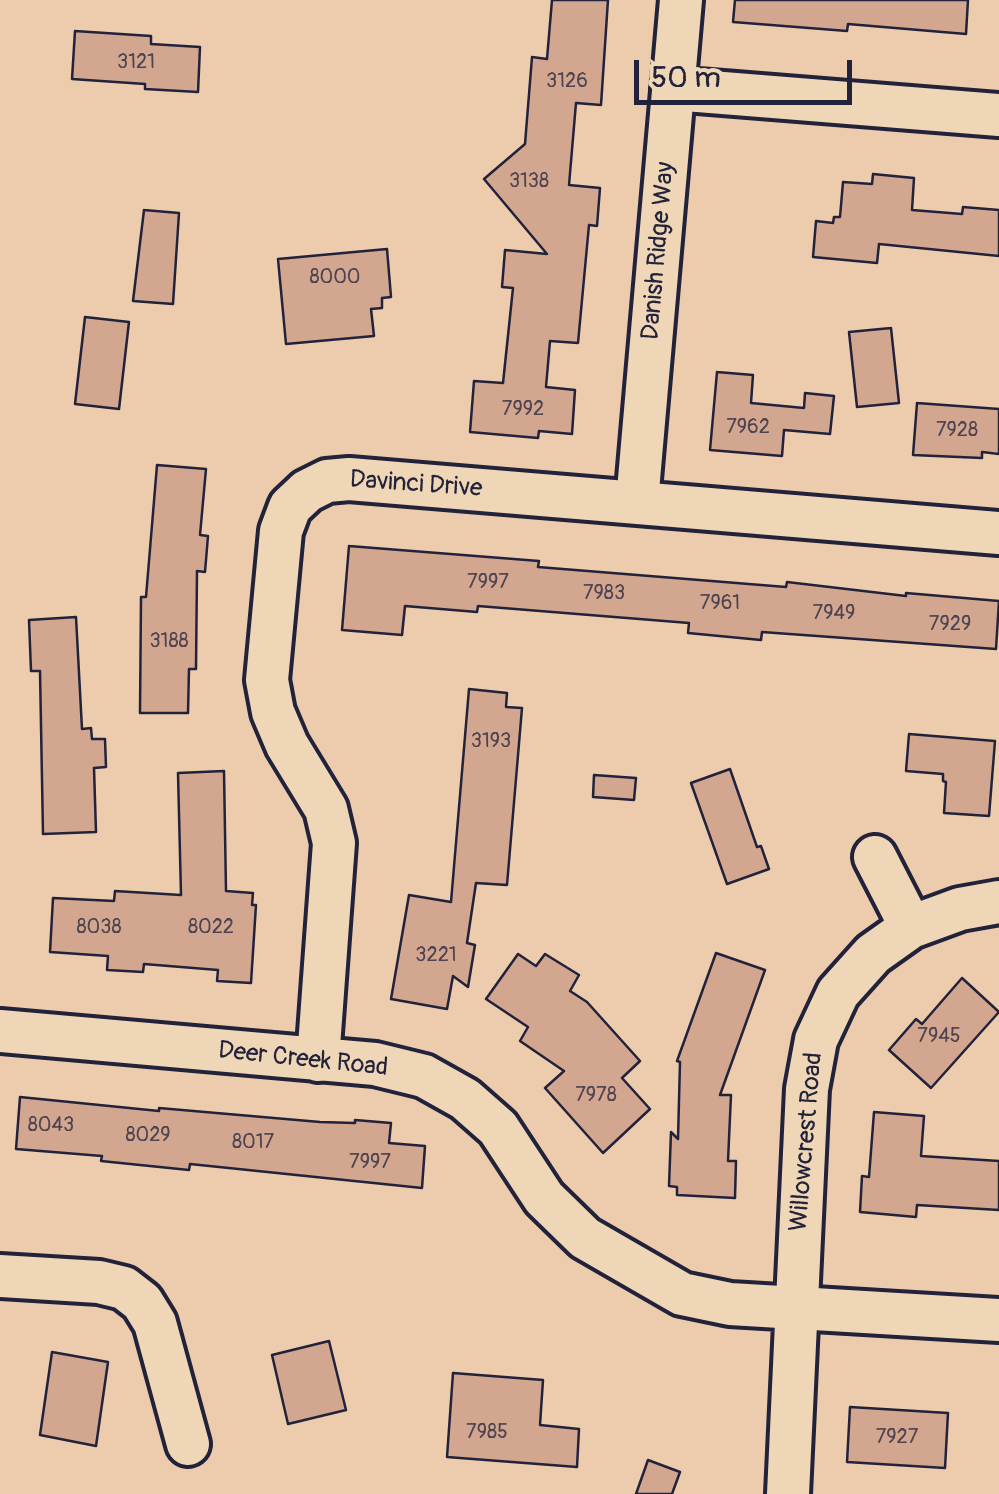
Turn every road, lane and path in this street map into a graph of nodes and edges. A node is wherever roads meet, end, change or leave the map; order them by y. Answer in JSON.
{"nodes":[{"id":1,"x":681,"y":0,"type":"edge"},
{"id":2,"x":673,"y":89,"type":"junction"},
{"id":3,"x":999,"y":116,"type":"edge"},
{"id":4,"x":637,"y":502,"type":"junction"},
{"id":5,"x":999,"y":533,"type":"edge"},
{"id":6,"x":876,"y":858,"type":"dead end"},
{"id":7,"x":999,"y":902,"type":"edge"},
{"id":8,"x":911,"y":927,"type":"junction"},
{"id":9,"x":0,"y":1032,"type":"edge"},
{"id":10,"x":318,"y":1060,"type":"junction"},
{"id":11,"x":0,"y":1276,"type":"edge"},
{"id":12,"x":795,"y":1308,"type":"junction"},
{"id":13,"x":999,"y":1320,"type":"edge"},
{"id":14,"x":188,"y":1444,"type":"dead end"},
{"id":15,"x":788,"y":1494,"type":"edge"}],
"edges":[{"from":1,"to":2,"type":"street","name":"Danish Ridge Way"},
{"from":2,"to":3,"type":"street"},
{"from":2,"to":4,"type":"street","name":"Danish Ridge Way"},
{"from":4,"to":5,"type":"street","name":"Davinci Drive"},
{"from":4,"to":10,"type":"street","name":"Davinci Drive"},
{"from":6,"to":8,"type":"street"},
{"from":7,"to":8,"type":"street","name":"Willowcrest Road"},
{"from":8,"to":12,"type":"street","name":"Willowcrest Road"},
{"from":9,"to":10,"type":"street","name":"Deer Creek Road"},
{"from":10,"to":12,"type":"street","name":"Deer Creek Road"},
{"from":11,"to":14,"type":"street"},
{"from":12,"to":13,"type":"street","name":"Deer Creek Road"},
{"from":12,"to":15,"type":"street","name":"Willowcrest Road"}]}
